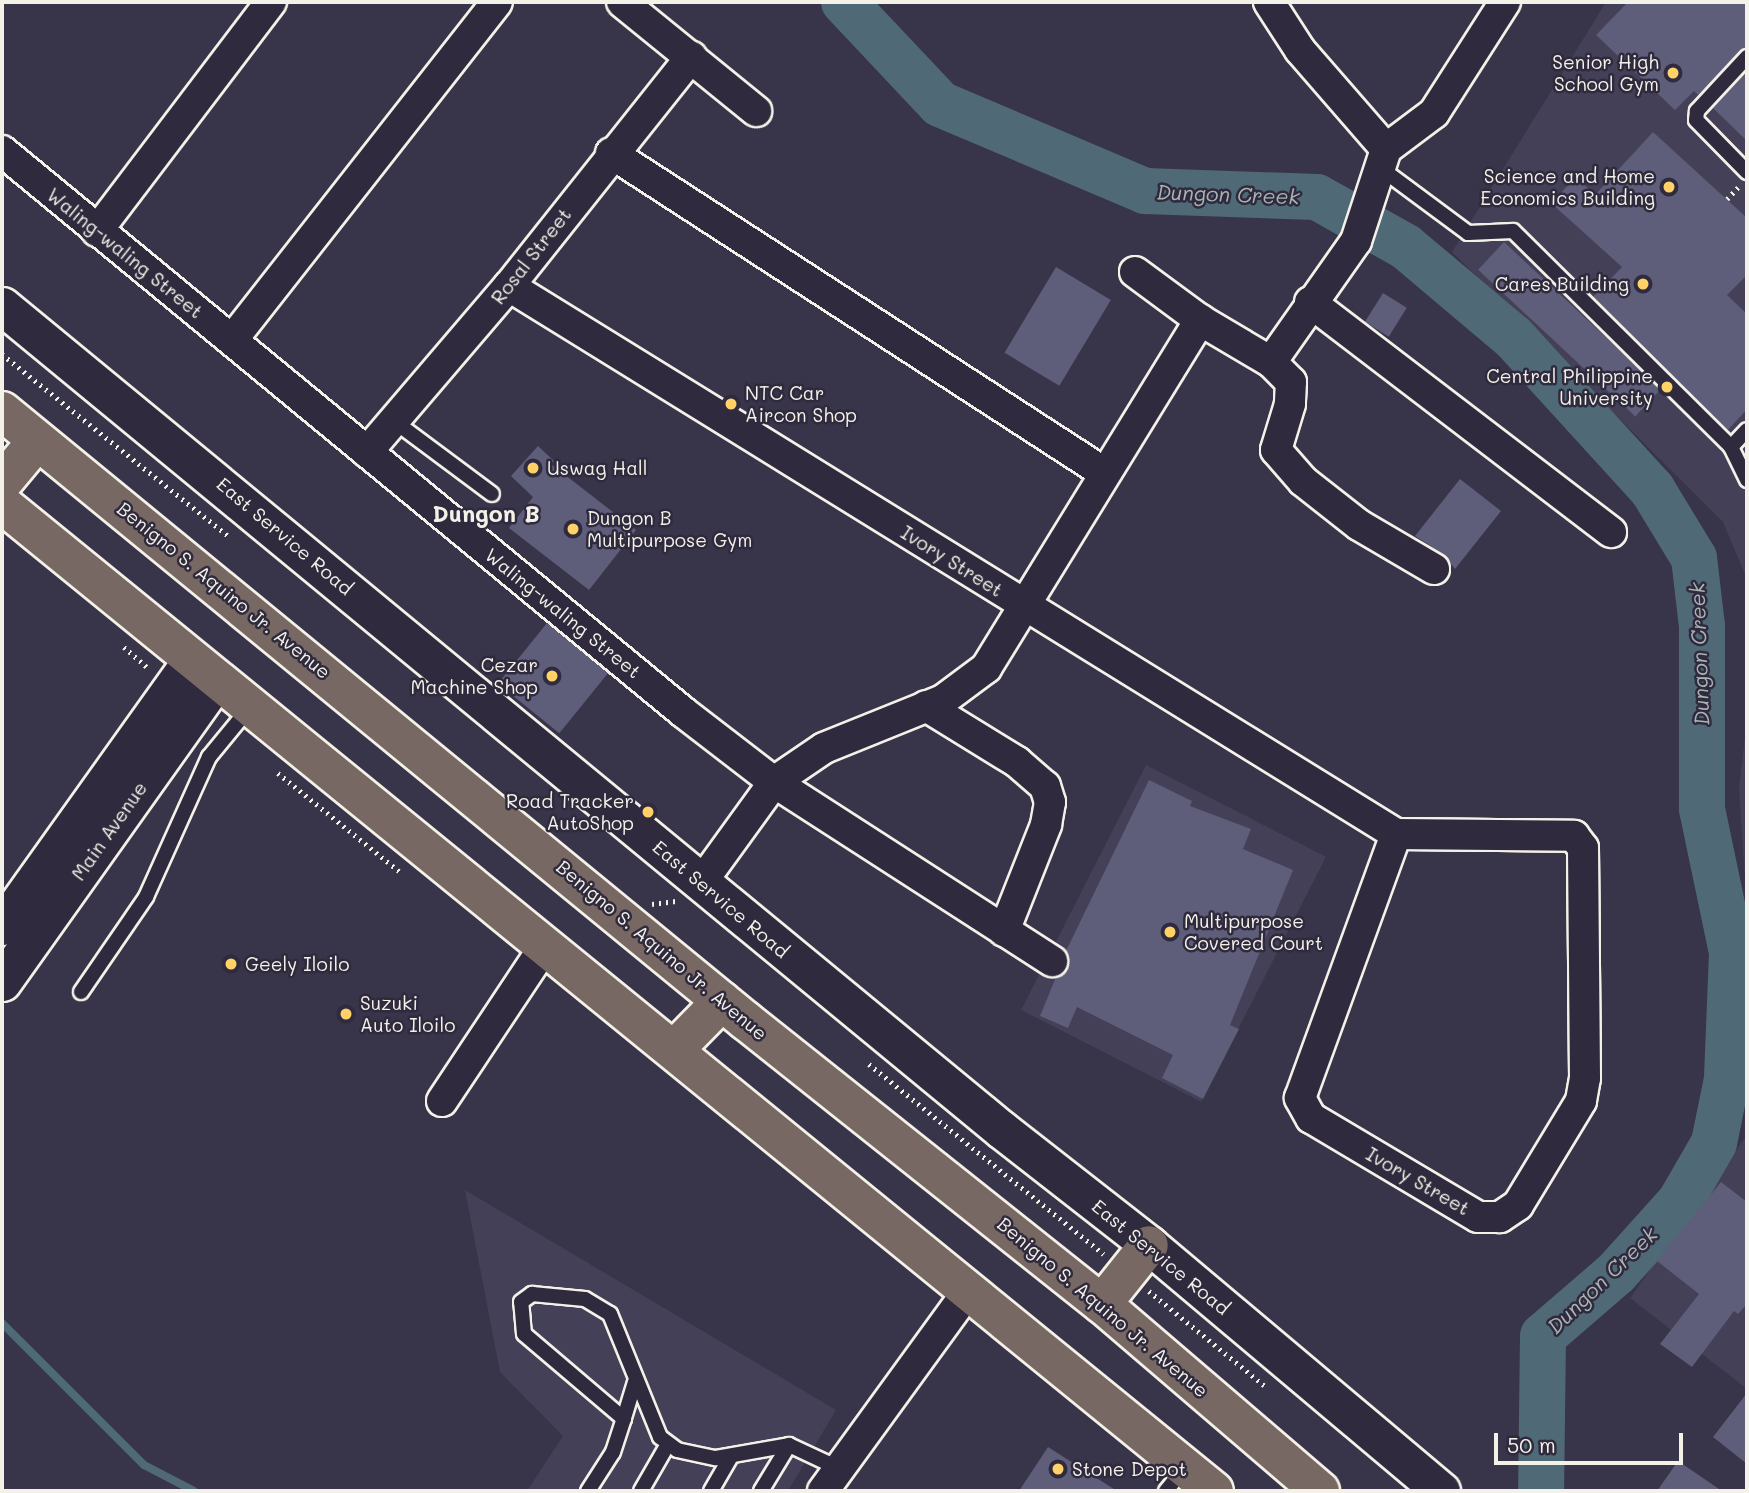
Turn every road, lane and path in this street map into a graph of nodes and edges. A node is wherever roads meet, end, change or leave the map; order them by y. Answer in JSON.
{"nodes":[{"id":1,"x":271,"y":2,"type":"edge"},
{"id":2,"x":498,"y":2,"type":"edge"},
{"id":3,"x":622,"y":2,"type":"edge"},
{"id":4,"x":1269,"y":2,"type":"edge"},
{"id":5,"x":1504,"y":2,"type":"edge"},
{"id":6,"x":691,"y":57,"type":"junction"},
{"id":7,"x":1747,"y":57,"type":"edge"},
{"id":8,"x":756,"y":111,"type":"dead end"},
{"id":9,"x":611,"y":153,"type":"junction"},
{"id":10,"x":6,"y":165,"type":"edge"},
{"id":11,"x":1382,"y":169,"type":"junction"},
{"id":12,"x":1747,"y":173,"type":"edge"},
{"id":13,"x":97,"y":231,"type":"junction"},
{"id":14,"x":1135,"y":272,"type":"dead end"},
{"id":15,"x":509,"y":286,"type":"junction"},
{"id":16,"x":1310,"y":302,"type":"junction"},
{"id":17,"x":2,"y":306,"type":"edge"},
{"id":18,"x":1200,"y":320,"type":"junction"},
{"id":19,"x":232,"y":340,"type":"junction"},
{"id":20,"x":1271,"y":362,"type":"junction"},
{"id":21,"x":2,"y":411,"type":"edge"},
{"id":22,"x":394,"y":421,"type":"junction"},
{"id":23,"x":1747,"y":430,"type":"edge"},
{"id":24,"x":37,"y":441,"type":"junction"},
{"id":25,"x":1731,"y":447,"type":"junction"},
{"id":26,"x":367,"y":452,"type":"junction"},
{"id":27,"x":1104,"y":472,"type":"junction"},
{"id":28,"x":1747,"y":480,"type":"edge"},
{"id":29,"x":2,"y":483,"type":"edge"},
{"id":30,"x":492,"y":494,"type":"dead end"},
{"id":31,"x":2,"y":504,"type":"edge"},
{"id":32,"x":1611,"y":532,"type":"dead end"},
{"id":33,"x":1434,"y":569,"type":"dead end"},
{"id":34,"x":1021,"y":605,"type":"junction"},
{"id":35,"x":204,"y":670,"type":"junction"},
{"id":36,"x":251,"y":705,"type":"junction"},
{"id":37,"x":926,"y":706,"type":"junction"},
{"id":38,"x":774,"y":782,"type":"junction"},
{"id":39,"x":1396,"y":834,"type":"junction"},
{"id":40,"x":701,"y":883,"type":"junction"},
{"id":41,"x":2,"y":926,"type":"edge"},
{"id":42,"x":1004,"y":932,"type":"junction"},
{"id":43,"x":545,"y":946,"type":"junction"},
{"id":44,"x":1052,"y":961,"type":"dead end"},
{"id":45,"x":2,"y":982,"type":"edge"},
{"id":46,"x":81,"y":992,"type":"dead end"},
{"id":47,"x":722,"y":1001,"type":"junction"},
{"id":48,"x":675,"y":1049,"type":"junction"},
{"id":49,"x":442,"y":1101,"type":"dead end"},
{"id":50,"x":1138,"y":1259,"type":"junction"},
{"id":51,"x":967,"y":1293,"type":"junction"},
{"id":52,"x":1102,"y":1304,"type":"junction"},
{"id":53,"x":635,"y":1382,"type":"junction"},
{"id":54,"x":1275,"y":1395,"type":"dead end"},
{"id":55,"x":624,"y":1419,"type":"junction"},
{"id":56,"x":668,"y":1444,"type":"junction"},
{"id":57,"x":789,"y":1445,"type":"junction"},
{"id":58,"x":731,"y":1457,"type":"junction"},
{"id":59,"x":830,"y":1479,"type":"edge"},
{"id":60,"x":1188,"y":1483,"type":"edge"},
{"id":61,"x":588,"y":1491,"type":"edge"},
{"id":62,"x":641,"y":1491,"type":"edge"},
{"id":63,"x":711,"y":1491,"type":"edge"},
{"id":64,"x":761,"y":1491,"type":"edge"},
{"id":65,"x":1320,"y":1491,"type":"edge"},
{"id":66,"x":1441,"y":1491,"type":"edge"}],
"edges":[{"from":1,"to":13,"type":"street"},
{"from":2,"to":19,"type":"street"},
{"from":3,"to":6,"type":"street"},
{"from":4,"to":11,"type":"street"},
{"from":5,"to":11,"type":"street"},
{"from":6,"to":8,"type":"street"},
{"from":6,"to":9,"type":"street","name":"Rosal Street"},
{"from":7,"to":12,"type":"lane"},
{"from":9,"to":15,"type":"street","name":"Rosal Street"},
{"from":9,"to":27,"type":"street"},
{"from":10,"to":13,"type":"street","name":"Waling-waling Street"},
{"from":11,"to":16,"type":"street"},
{"from":11,"to":25,"type":"lane"},
{"from":13,"to":19,"type":"street","name":"Waling-waling Street"},
{"from":14,"to":18,"type":"street"},
{"from":15,"to":22,"type":"street","name":"Rosal Street"},
{"from":15,"to":34,"type":"street","name":"Ivory Street"},
{"from":16,"to":20,"type":"street"},
{"from":16,"to":32,"type":"street"},
{"from":17,"to":40,"type":"street","name":"East Service Road"},
{"from":18,"to":20,"type":"street"},
{"from":18,"to":27,"type":"street"},
{"from":19,"to":26,"type":"street","name":"Waling-waling Street"},
{"from":20,"to":33,"type":"street"},
{"from":21,"to":24,"type":"highway","name":"Benigno S. Aquino Jr. Avenue"},
{"from":22,"to":26,"type":"street","name":"Rosal Street"},
{"from":22,"to":30,"type":"lane"},
{"from":23,"to":25,"type":"lane"},
{"from":24,"to":29,"type":"highway"},
{"from":24,"to":47,"type":"highway","name":"Benigno S. Aquino Jr. Avenue"},
{"from":25,"to":28,"type":"lane"},
{"from":26,"to":38,"type":"street","name":"Waling-waling Street"},
{"from":27,"to":34,"type":"street"},
{"from":31,"to":35,"type":"highway"},
{"from":34,"to":37,"type":"street"},
{"from":34,"to":39,"type":"street","name":"Ivory Street"},
{"from":35,"to":36,"type":"highway"},
{"from":35,"to":41,"type":"street","name":"Main Avenue"},
{"from":35,"to":45,"type":"street","name":"Main Avenue"},
{"from":36,"to":43,"type":"highway"},
{"from":36,"to":46,"type":"lane"},
{"from":37,"to":38,"type":"street"},
{"from":37,"to":42,"type":"street"},
{"from":38,"to":40,"type":"street"},
{"from":38,"to":42,"type":"street","name":"Waling-waling Street"},
{"from":39,"to":39,"type":"street","name":"Ivory Street"},
{"from":40,"to":50,"type":"street","name":"East Service Road"},
{"from":42,"to":44,"type":"street","name":"Waling-waling Street"},
{"from":43,"to":48,"type":"highway"},
{"from":43,"to":49,"type":"street"},
{"from":47,"to":48,"type":"highway"},
{"from":47,"to":52,"type":"highway","name":"Benigno S. Aquino Jr. Avenue"},
{"from":48,"to":51,"type":"highway"},
{"from":50,"to":52,"type":"highway"},
{"from":50,"to":54,"type":"path"},
{"from":50,"to":66,"type":"street","name":"East Service Road"},
{"from":51,"to":59,"type":"street"},
{"from":51,"to":60,"type":"highway"},
{"from":52,"to":65,"type":"highway","name":"Benigno S. Aquino Jr. Avenue"},
{"from":53,"to":55,"type":"lane"},
{"from":53,"to":55,"type":"lane"},
{"from":53,"to":56,"type":"lane"},
{"from":55,"to":61,"type":"lane"},
{"from":56,"to":58,"type":"lane"},
{"from":56,"to":62,"type":"lane"},
{"from":57,"to":58,"type":"lane"},
{"from":57,"to":59,"type":"lane"},
{"from":57,"to":64,"type":"lane"},
{"from":58,"to":63,"type":"lane"}]}
